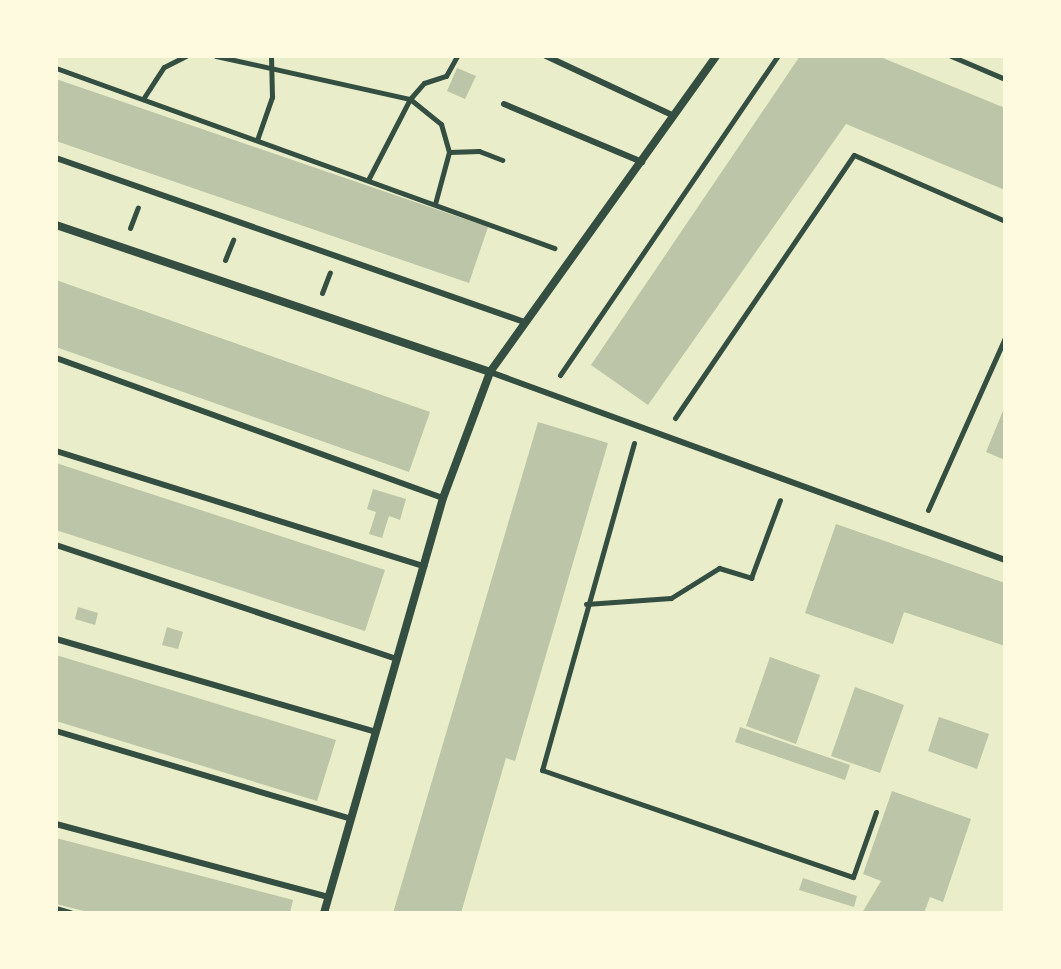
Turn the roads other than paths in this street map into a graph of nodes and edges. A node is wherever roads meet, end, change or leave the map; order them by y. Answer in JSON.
{"nodes":[{"id":1,"x":546,"y":56,"type":"edge"},
{"id":2,"x":716,"y":56,"type":"edge"},
{"id":3,"x":504,"y":104,"type":"dead end"},
{"id":4,"x":674,"y":116,"type":"junction"},
{"id":5,"x":56,"y":158,"type":"edge"},
{"id":6,"x":642,"y":162,"type":"junction"},
{"id":7,"x":56,"y":225,"type":"edge"},
{"id":8,"x":526,"y":323,"type":"junction"},
{"id":9,"x":56,"y":358,"type":"edge"},
{"id":10,"x":490,"y":372,"type":"junction"},
{"id":11,"x":56,"y":451,"type":"edge"},
{"id":12,"x":443,"y":498,"type":"junction"},
{"id":13,"x":56,"y":545,"type":"edge"},
{"id":14,"x":1005,"y":560,"type":"edge"},
{"id":15,"x":424,"y":566,"type":"junction"},
{"id":16,"x":56,"y":639,"type":"edge"},
{"id":17,"x":397,"y":659,"type":"junction"},
{"id":18,"x":56,"y":731,"type":"edge"},
{"id":19,"x":376,"y":732,"type":"junction"},
{"id":20,"x":351,"y":819,"type":"junction"},
{"id":21,"x":56,"y":824,"type":"edge"},
{"id":22,"x":328,"y":897,"type":"junction"},
{"id":23,"x":56,"y":909,"type":"edge"},
{"id":24,"x":70,"y":913,"type":"edge"},
{"id":25,"x":324,"y":913,"type":"edge"}],
"edges":[{"from":1,"to":4,"type":"lane"},
{"from":2,"to":4,"type":"street"},
{"from":3,"to":6,"type":"lane"},
{"from":4,"to":6,"type":"street"},
{"from":5,"to":8,"type":"lane"},
{"from":6,"to":8,"type":"street"},
{"from":7,"to":10,"type":"street"},
{"from":8,"to":10,"type":"street"},
{"from":9,"to":12,"type":"lane"},
{"from":10,"to":12,"type":"street"},
{"from":10,"to":14,"type":"lane"},
{"from":11,"to":15,"type":"lane"},
{"from":12,"to":15,"type":"street"},
{"from":13,"to":17,"type":"lane"},
{"from":15,"to":17,"type":"street"},
{"from":16,"to":19,"type":"lane"},
{"from":17,"to":19,"type":"street"},
{"from":18,"to":20,"type":"lane"},
{"from":19,"to":20,"type":"street"},
{"from":20,"to":22,"type":"street"},
{"from":21,"to":22,"type":"lane"},
{"from":22,"to":25,"type":"street"},
{"from":23,"to":24,"type":"lane"}]}
